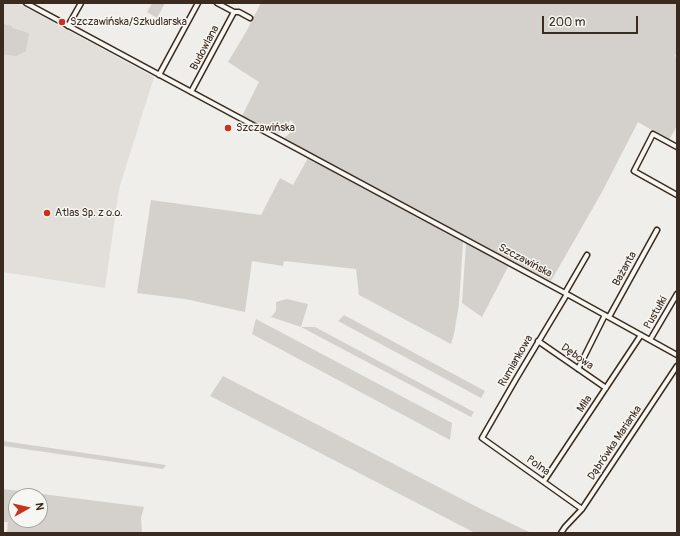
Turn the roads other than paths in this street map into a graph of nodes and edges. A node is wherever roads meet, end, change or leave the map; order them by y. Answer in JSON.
{"nodes":[{"id":1,"x":26,"y":3,"type":"edge"},
{"id":2,"x":81,"y":3,"type":"edge"},
{"id":3,"x":198,"y":3,"type":"edge"},
{"id":4,"x":217,"y":3,"type":"edge"},
{"id":5,"x":32,"y":4,"type":"edge"},
{"id":6,"x":234,"y":12,"type":"junction"},
{"id":7,"x":250,"y":18,"type":"dead end"},
{"id":8,"x":68,"y":26,"type":"junction"},
{"id":9,"x":159,"y":74,"type":"junction"},
{"id":10,"x":191,"y":92,"type":"junction"},
{"id":11,"x":677,"y":147,"type":"edge"},
{"id":12,"x":677,"y":195,"type":"edge"},
{"id":13,"x":657,"y":230,"type":"dead end"},
{"id":14,"x":587,"y":255,"type":"dead end"},
{"id":15,"x":566,"y":293,"type":"junction"},
{"id":16,"x":677,"y":294,"type":"edge"},
{"id":17,"x":606,"y":316,"type":"junction"},
{"id":18,"x":641,"y":335,"type":"junction"},
{"id":19,"x":650,"y":340,"type":"junction"},
{"id":20,"x":538,"y":341,"type":"junction"},
{"id":21,"x":677,"y":355,"type":"edge"},
{"id":22,"x":677,"y":366,"type":"edge"},
{"id":23,"x":578,"y":369,"type":"junction"},
{"id":24,"x":606,"y":388,"type":"junction"},
{"id":25,"x":482,"y":438,"type":"joint"},
{"id":26,"x":544,"y":481,"type":"junction"},
{"id":27,"x":582,"y":509,"type":"junction"},
{"id":28,"x":561,"y":533,"type":"edge"}],
"edges":[{"from":1,"to":5,"type":"street","name":"Szczawińska"},
{"from":2,"to":8,"type":"street"},
{"from":3,"to":9,"type":"street"},
{"from":4,"to":6,"type":"street"},
{"from":5,"to":8,"type":"street","name":"Szczawińska"},
{"from":6,"to":7,"type":"street"},
{"from":6,"to":10,"type":"street","name":"Budowlana"},
{"from":8,"to":9,"type":"street","name":"Szczawińska"},
{"from":9,"to":10,"type":"street","name":"Szczawińska"},
{"from":10,"to":15,"type":"street","name":"Szczawińska"},
{"from":11,"to":12,"type":"street"},
{"from":13,"to":17,"type":"street","name":"Bażanta"},
{"from":14,"to":15,"type":"street","name":"Rumiankowa"},
{"from":15,"to":17,"type":"street","name":"Szczawińska"},
{"from":15,"to":20,"type":"street","name":"Rumiankowa"},
{"from":16,"to":19,"type":"street","name":"Pustułki"},
{"from":17,"to":18,"type":"street","name":"Szczawińska"},
{"from":17,"to":23,"type":"street","name":"Bażanta"},
{"from":18,"to":19,"type":"street","name":"Szczawińska"},
{"from":18,"to":24,"type":"street","name":"Miła"},
{"from":19,"to":21,"type":"street","name":"Szczawińska"},
{"from":20,"to":23,"type":"street","name":"Dębowa"},
{"from":20,"to":25,"type":"street","name":"Rumiankowa"},
{"from":22,"to":27,"type":"street","name":"Dąbrówka Marianka"},
{"from":23,"to":24,"type":"street","name":"Dębowa"},
{"from":24,"to":26,"type":"street","name":"Miła"},
{"from":25,"to":26,"type":"street","name":"Polna"},
{"from":26,"to":27,"type":"street","name":"Polna"},
{"from":27,"to":28,"type":"street","name":"Dąbrówka Marianka"}]}
